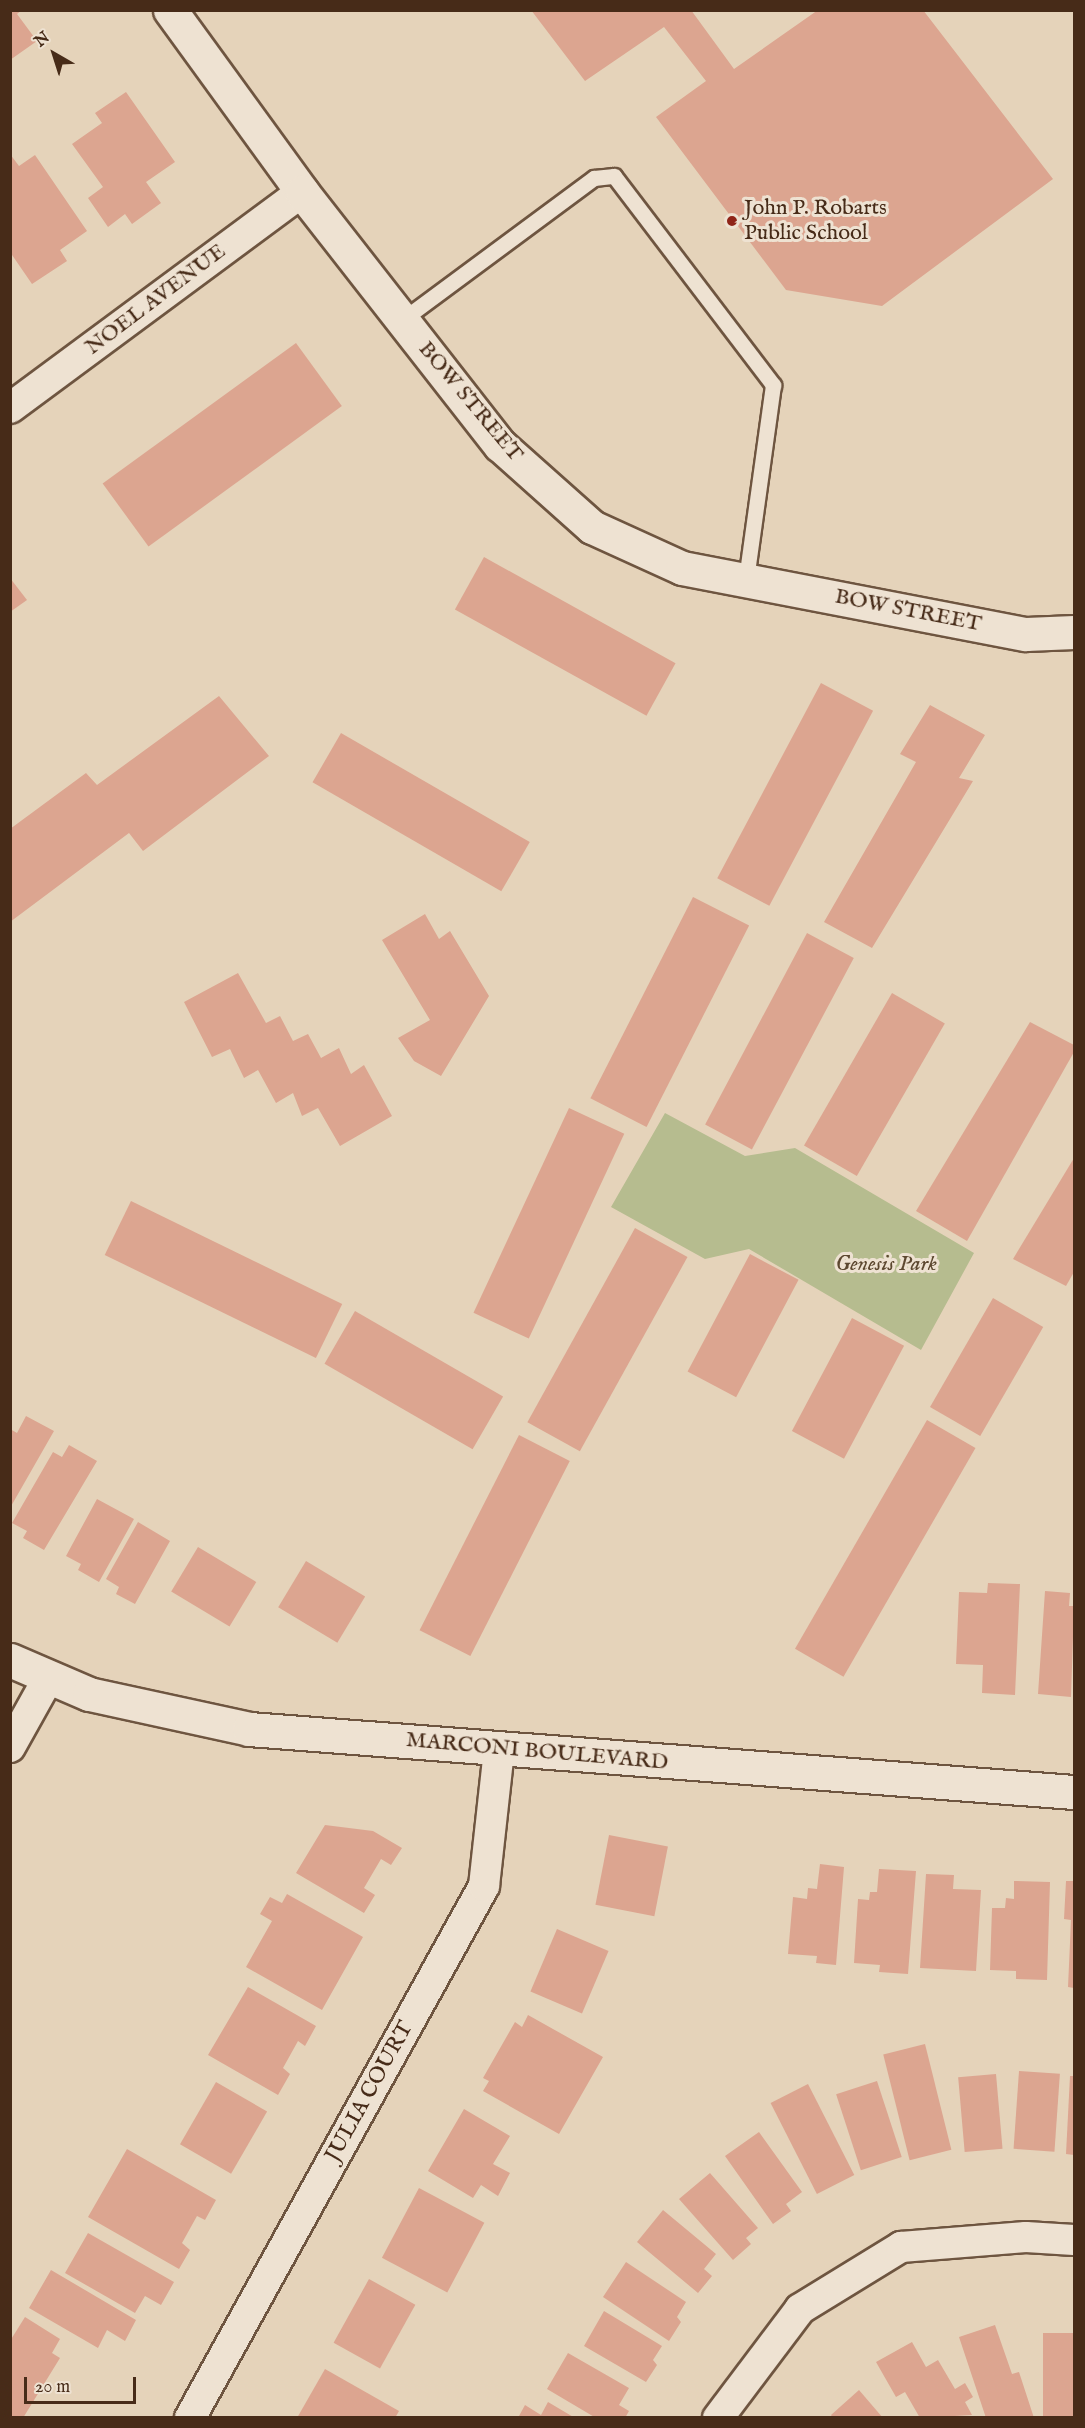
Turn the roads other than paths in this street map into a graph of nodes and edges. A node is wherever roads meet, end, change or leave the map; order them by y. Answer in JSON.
{"nodes":[{"id":1,"x":170,"y":10,"type":"edge"},
{"id":2,"x":302,"y":192,"type":"junction"},
{"id":3,"x":402,"y":320,"type":"junction"},
{"id":4,"x":10,"y":408,"type":"edge"},
{"id":5,"x":746,"y":580,"type":"junction"},
{"id":6,"x":1074,"y":632,"type":"edge"},
{"id":7,"x":10,"y":1660,"type":"edge"},
{"id":8,"x":50,"y":1677,"type":"junction"},
{"id":9,"x":10,"y":1746,"type":"edge"},
{"id":10,"x":499,"y":1750,"type":"junction"},
{"id":11,"x":1074,"y":1792,"type":"edge"},
{"id":12,"x":1074,"y":2240,"type":"edge"},
{"id":13,"x":190,"y":2418,"type":"edge"},
{"id":14,"x":718,"y":2418,"type":"edge"}],
"edges":[{"from":1,"to":2,"type":"street","name":"BOW STREET"},
{"from":2,"to":3,"type":"street","name":"BOW STREET"},
{"from":2,"to":4,"type":"street","name":"NOEL AVENUE"},
{"from":3,"to":5,"type":"street","name":"BOW STREET"},
{"from":3,"to":5,"type":"lane"},
{"from":5,"to":6,"type":"street","name":"BOW STREET"},
{"from":7,"to":8,"type":"street","name":"MARCONI BOULEVARD"},
{"from":8,"to":9,"type":"street"},
{"from":8,"to":10,"type":"street","name":"MARCONI BOULEVARD"},
{"from":10,"to":11,"type":"street","name":"MARCONI BOULEVARD"},
{"from":10,"to":13,"type":"street","name":"JULIA COURT"},
{"from":12,"to":14,"type":"street"}]}
